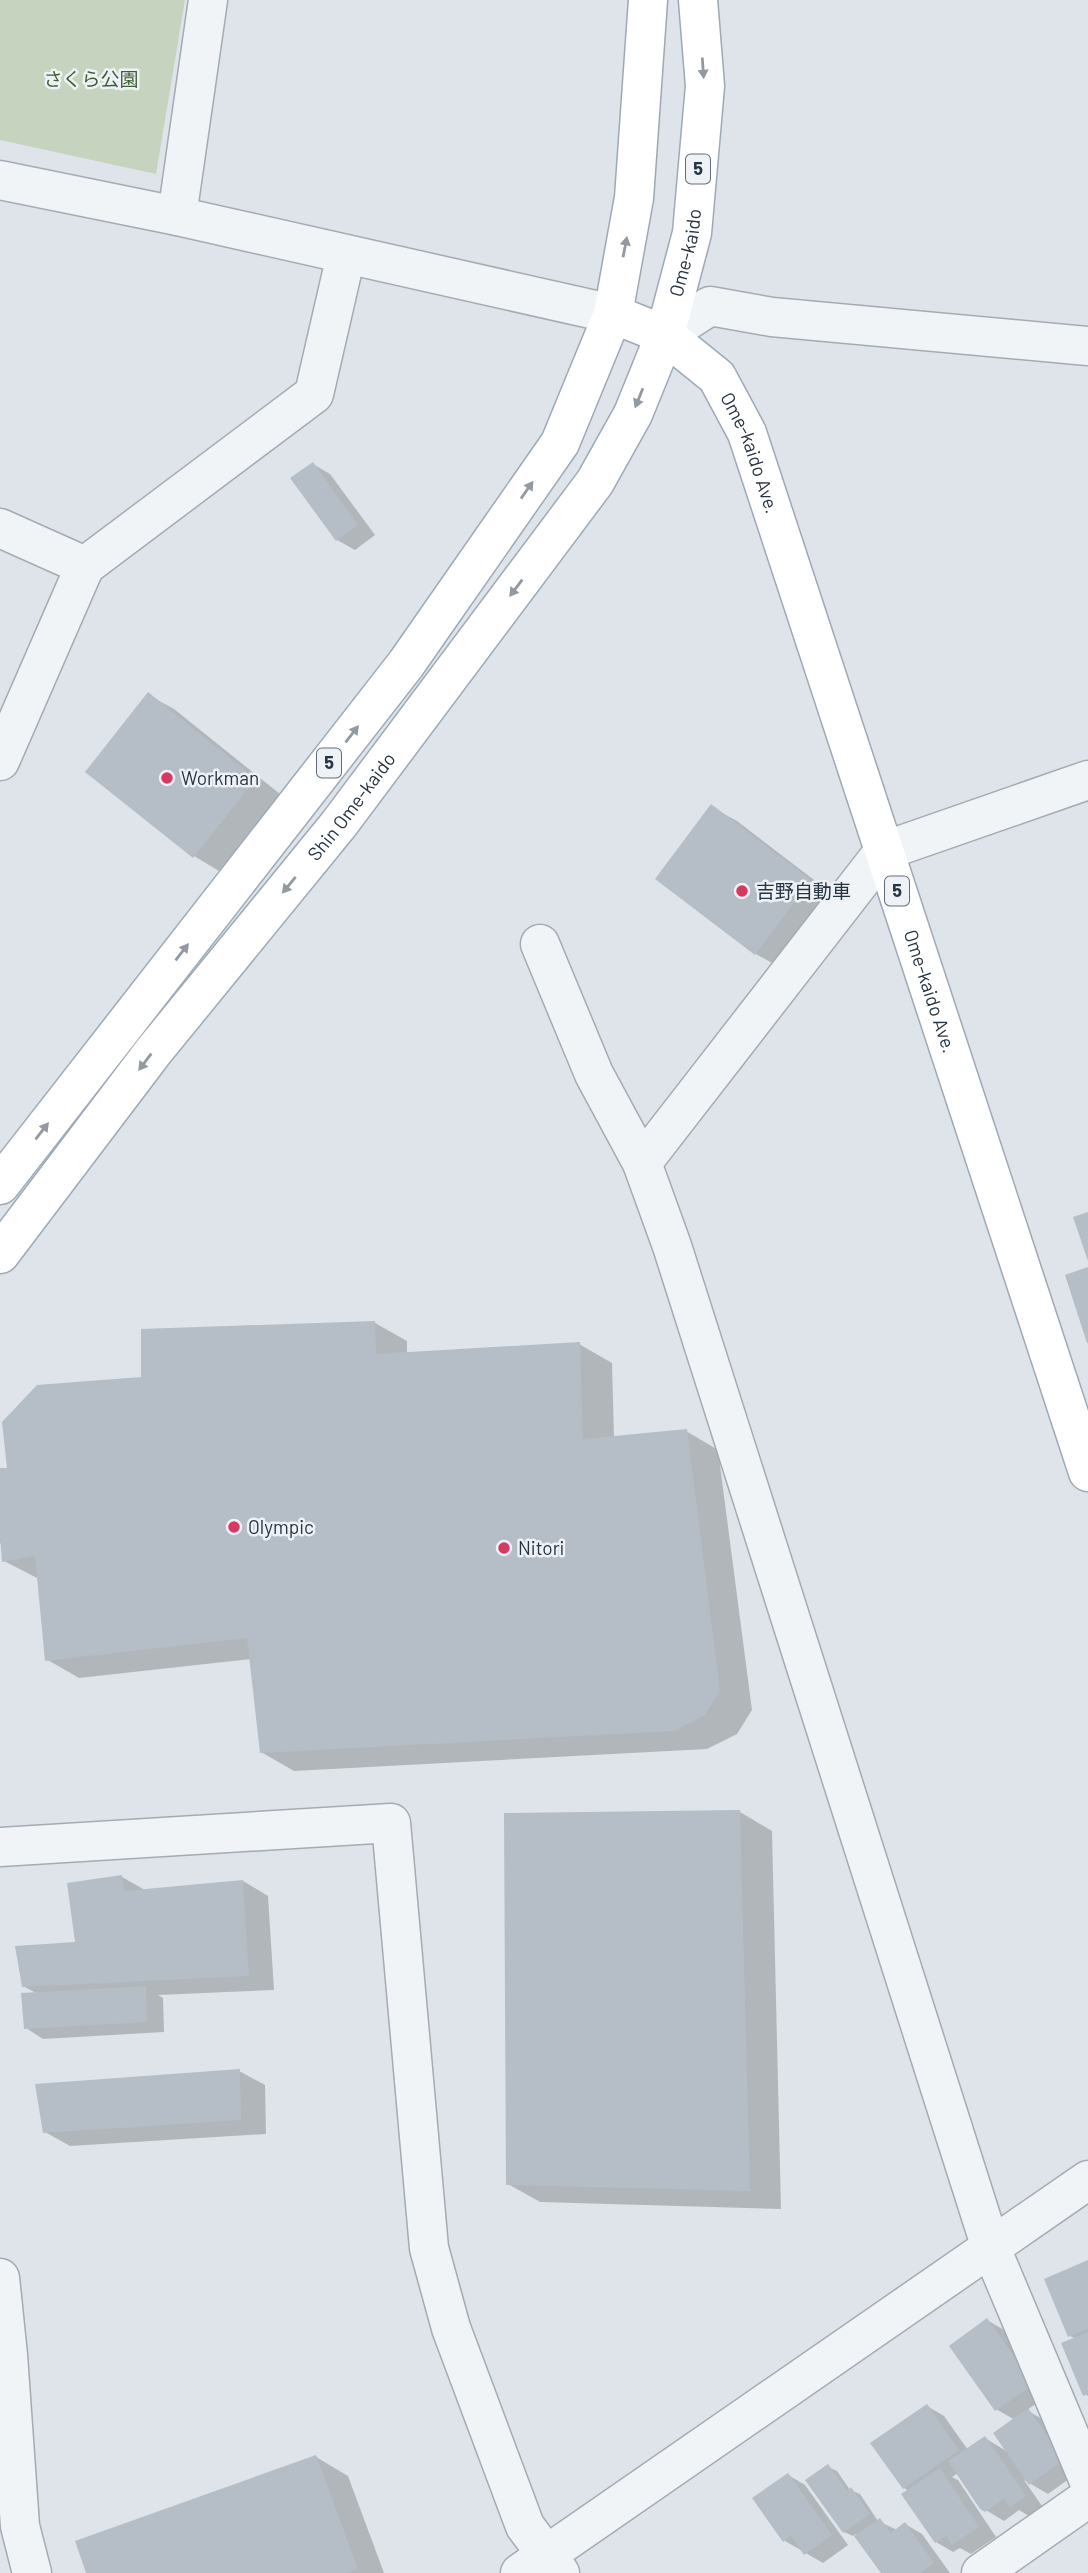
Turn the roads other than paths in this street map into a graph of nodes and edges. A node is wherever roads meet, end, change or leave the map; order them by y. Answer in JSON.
{"nodes":[{"id":1,"x":208,"y":0,"type":"edge"},
{"id":2,"x":648,"y":0,"type":"edge"},
{"id":3,"x":698,"y":0,"type":"edge"},
{"id":4,"x":0,"y":180,"type":"edge"},
{"id":5,"x":177,"y":216,"type":"junction"},
{"id":6,"x":346,"y":255,"type":"junction"},
{"id":7,"x":613,"y":314,"type":"junction"},
{"id":8,"x":666,"y":335,"type":"junction"},
{"id":9,"x":1088,"y":346,"type":"edge"},
{"id":10,"x":0,"y":528,"type":"edge"},
{"id":11,"x":85,"y":566,"type":"junction"},
{"id":12,"x":0,"y":761,"type":"edge"},
{"id":13,"x":1088,"y":780,"type":"edge"},
{"id":14,"x":884,"y":851,"type":"junction"},
{"id":15,"x":540,"y":944,"type":"dead end"},
{"id":16,"x":642,"y":1163,"type":"junction"},
{"id":17,"x":0,"y":1185,"type":"edge"},
{"id":18,"x":0,"y":1254,"type":"edge"},
{"id":19,"x":1088,"y":1472,"type":"edge"},
{"id":20,"x":0,"y":1847,"type":"edge"},
{"id":21,"x":1088,"y":2180,"type":"edge"},
{"id":22,"x":991,"y":2248,"type":"junction"},
{"id":23,"x":0,"y":2278,"type":"edge"},
{"id":24,"x":4,"y":2358,"type":"edge"},
{"id":25,"x":1088,"y":2479,"type":"edge"},
{"id":26,"x":1088,"y":2498,"type":"edge"},
{"id":27,"x":542,"y":2567,"type":"edge"},
{"id":28,"x":32,"y":2573,"type":"edge"},
{"id":29,"x":981,"y":2573,"type":"edge"}],
"edges":[{"from":1,"to":5,"type":"street"},
{"from":7,"to":2,"type":"main road","number":"5","one_way":true},
{"from":3,"to":8,"type":"main road","name":"Ome-kaido","number":"5","one_way":true},
{"from":4,"to":5,"type":"street"},
{"from":5,"to":6,"type":"street"},
{"from":6,"to":7,"type":"street"},
{"from":6,"to":11,"type":"street"},
{"from":7,"to":8,"type":"main road","number":"5"},
{"from":17,"to":7,"type":"main road","number":"5","one_way":true},
{"from":8,"to":9,"type":"street"},
{"from":8,"to":14,"type":"main road","name":"Ome-kaido Ave.","number":"5"},
{"from":8,"to":18,"type":"main road","name":"Shin Ome-kaido","number":"5","one_way":true},
{"from":10,"to":11,"type":"street"},
{"from":11,"to":12,"type":"street"},
{"from":13,"to":14,"type":"street"},
{"from":14,"to":16,"type":"street"},
{"from":14,"to":19,"type":"main road","name":"Ome-kaido Ave.","number":"5"},
{"from":15,"to":16,"type":"street"},
{"from":16,"to":22,"type":"street"},
{"from":20,"to":27,"type":"street"},
{"from":21,"to":22,"type":"street"},
{"from":22,"to":25,"type":"street"},
{"from":22,"to":27,"type":"street"},
{"from":23,"to":24,"type":"street"},
{"from":24,"to":28,"type":"street"},
{"from":26,"to":29,"type":"street"}]}
